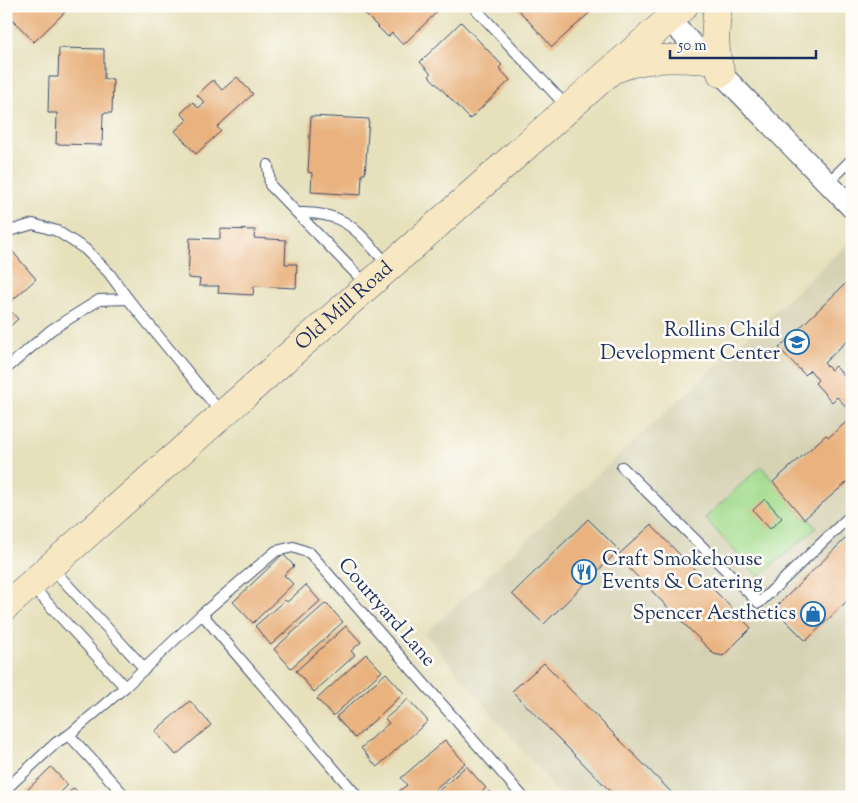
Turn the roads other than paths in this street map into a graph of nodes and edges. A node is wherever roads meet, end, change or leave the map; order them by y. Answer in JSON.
{"nodes":[{"id":1,"x":473,"y":6,"type":"edge"},
{"id":2,"x":718,"y":6,"type":"edge"},
{"id":3,"x":676,"y":13,"type":"edge"},
{"id":4,"x":714,"y":67,"type":"junction"},
{"id":5,"x":614,"y":69,"type":"junction"},
{"id":6,"x":569,"y":109,"type":"junction"},
{"id":7,"x":852,"y":159,"type":"edge"},
{"id":8,"x":268,"y":165,"type":"dead end"},
{"id":9,"x":828,"y":183,"type":"junction"},
{"id":10,"x":852,"y":208,"type":"edge"},
{"id":11,"x":298,"y":213,"type":"junction"},
{"id":12,"x":6,"y":232,"type":"edge"},
{"id":13,"x":390,"y":266,"type":"junction"},
{"id":14,"x":368,"y":286,"type":"junction"},
{"id":15,"x":128,"y":299,"type":"junction"},
{"id":16,"x":6,"y":369,"type":"edge"},
{"id":17,"x":222,"y":415,"type":"junction"},
{"id":18,"x":622,"y":467,"type":"dead end"},
{"id":19,"x":852,"y":514,"type":"edge"},
{"id":20,"x":51,"y":566,"type":"junction"},
{"id":21,"x":30,"y":584,"type":"junction"},
{"id":22,"x":6,"y":606,"type":"edge"},
{"id":23,"x":202,"y":614,"type":"junction"},
{"id":24,"x":145,"y":668,"type":"junction"},
{"id":25,"x":125,"y":687,"type":"junction"},
{"id":26,"x":69,"y":735,"type":"junction"},
{"id":27,"x":6,"y":789,"type":"edge"},
{"id":28,"x":126,"y":797,"type":"edge"},
{"id":29,"x":358,"y":797,"type":"edge"},
{"id":30,"x":522,"y":797,"type":"edge"}],
"edges":[{"from":1,"to":6,"type":"lane"},
{"from":2,"to":4,"type":"street"},
{"from":3,"to":4,"type":"street"},
{"from":3,"to":5,"type":"street","name":"Old Mill Road"},
{"from":4,"to":5,"type":"street"},
{"from":4,"to":9,"type":"street"},
{"from":5,"to":6,"type":"street","name":"Old Mill Road"},
{"from":6,"to":13,"type":"street","name":"Old Mill Road"},
{"from":7,"to":9,"type":"lane"},
{"from":8,"to":11,"type":"lane"},
{"from":9,"to":10,"type":"street"},
{"from":11,"to":13,"type":"lane"},
{"from":11,"to":14,"type":"lane"},
{"from":12,"to":15,"type":"lane"},
{"from":13,"to":14,"type":"street","name":"Old Mill Road"},
{"from":14,"to":17,"type":"street","name":"Old Mill Road"},
{"from":15,"to":16,"type":"lane"},
{"from":15,"to":17,"type":"lane"},
{"from":17,"to":20,"type":"street","name":"Old Mill Road"},
{"from":18,"to":19,"type":"lane"},
{"from":20,"to":21,"type":"street","name":"Old Mill Road"},
{"from":20,"to":24,"type":"lane"},
{"from":21,"to":22,"type":"street","name":"Old Mill Road"},
{"from":21,"to":25,"type":"lane"},
{"from":23,"to":24,"type":"lane","name":"Courtyard Lane"},
{"from":23,"to":29,"type":"lane"},
{"from":23,"to":30,"type":"lane","name":"Courtyard Lane"},
{"from":24,"to":25,"type":"lane","name":"Courtyard Lane"},
{"from":25,"to":26,"type":"lane","name":"Courtyard Lane"},
{"from":26,"to":27,"type":"lane","name":"Courtyard Lane"},
{"from":26,"to":28,"type":"lane"}]}
